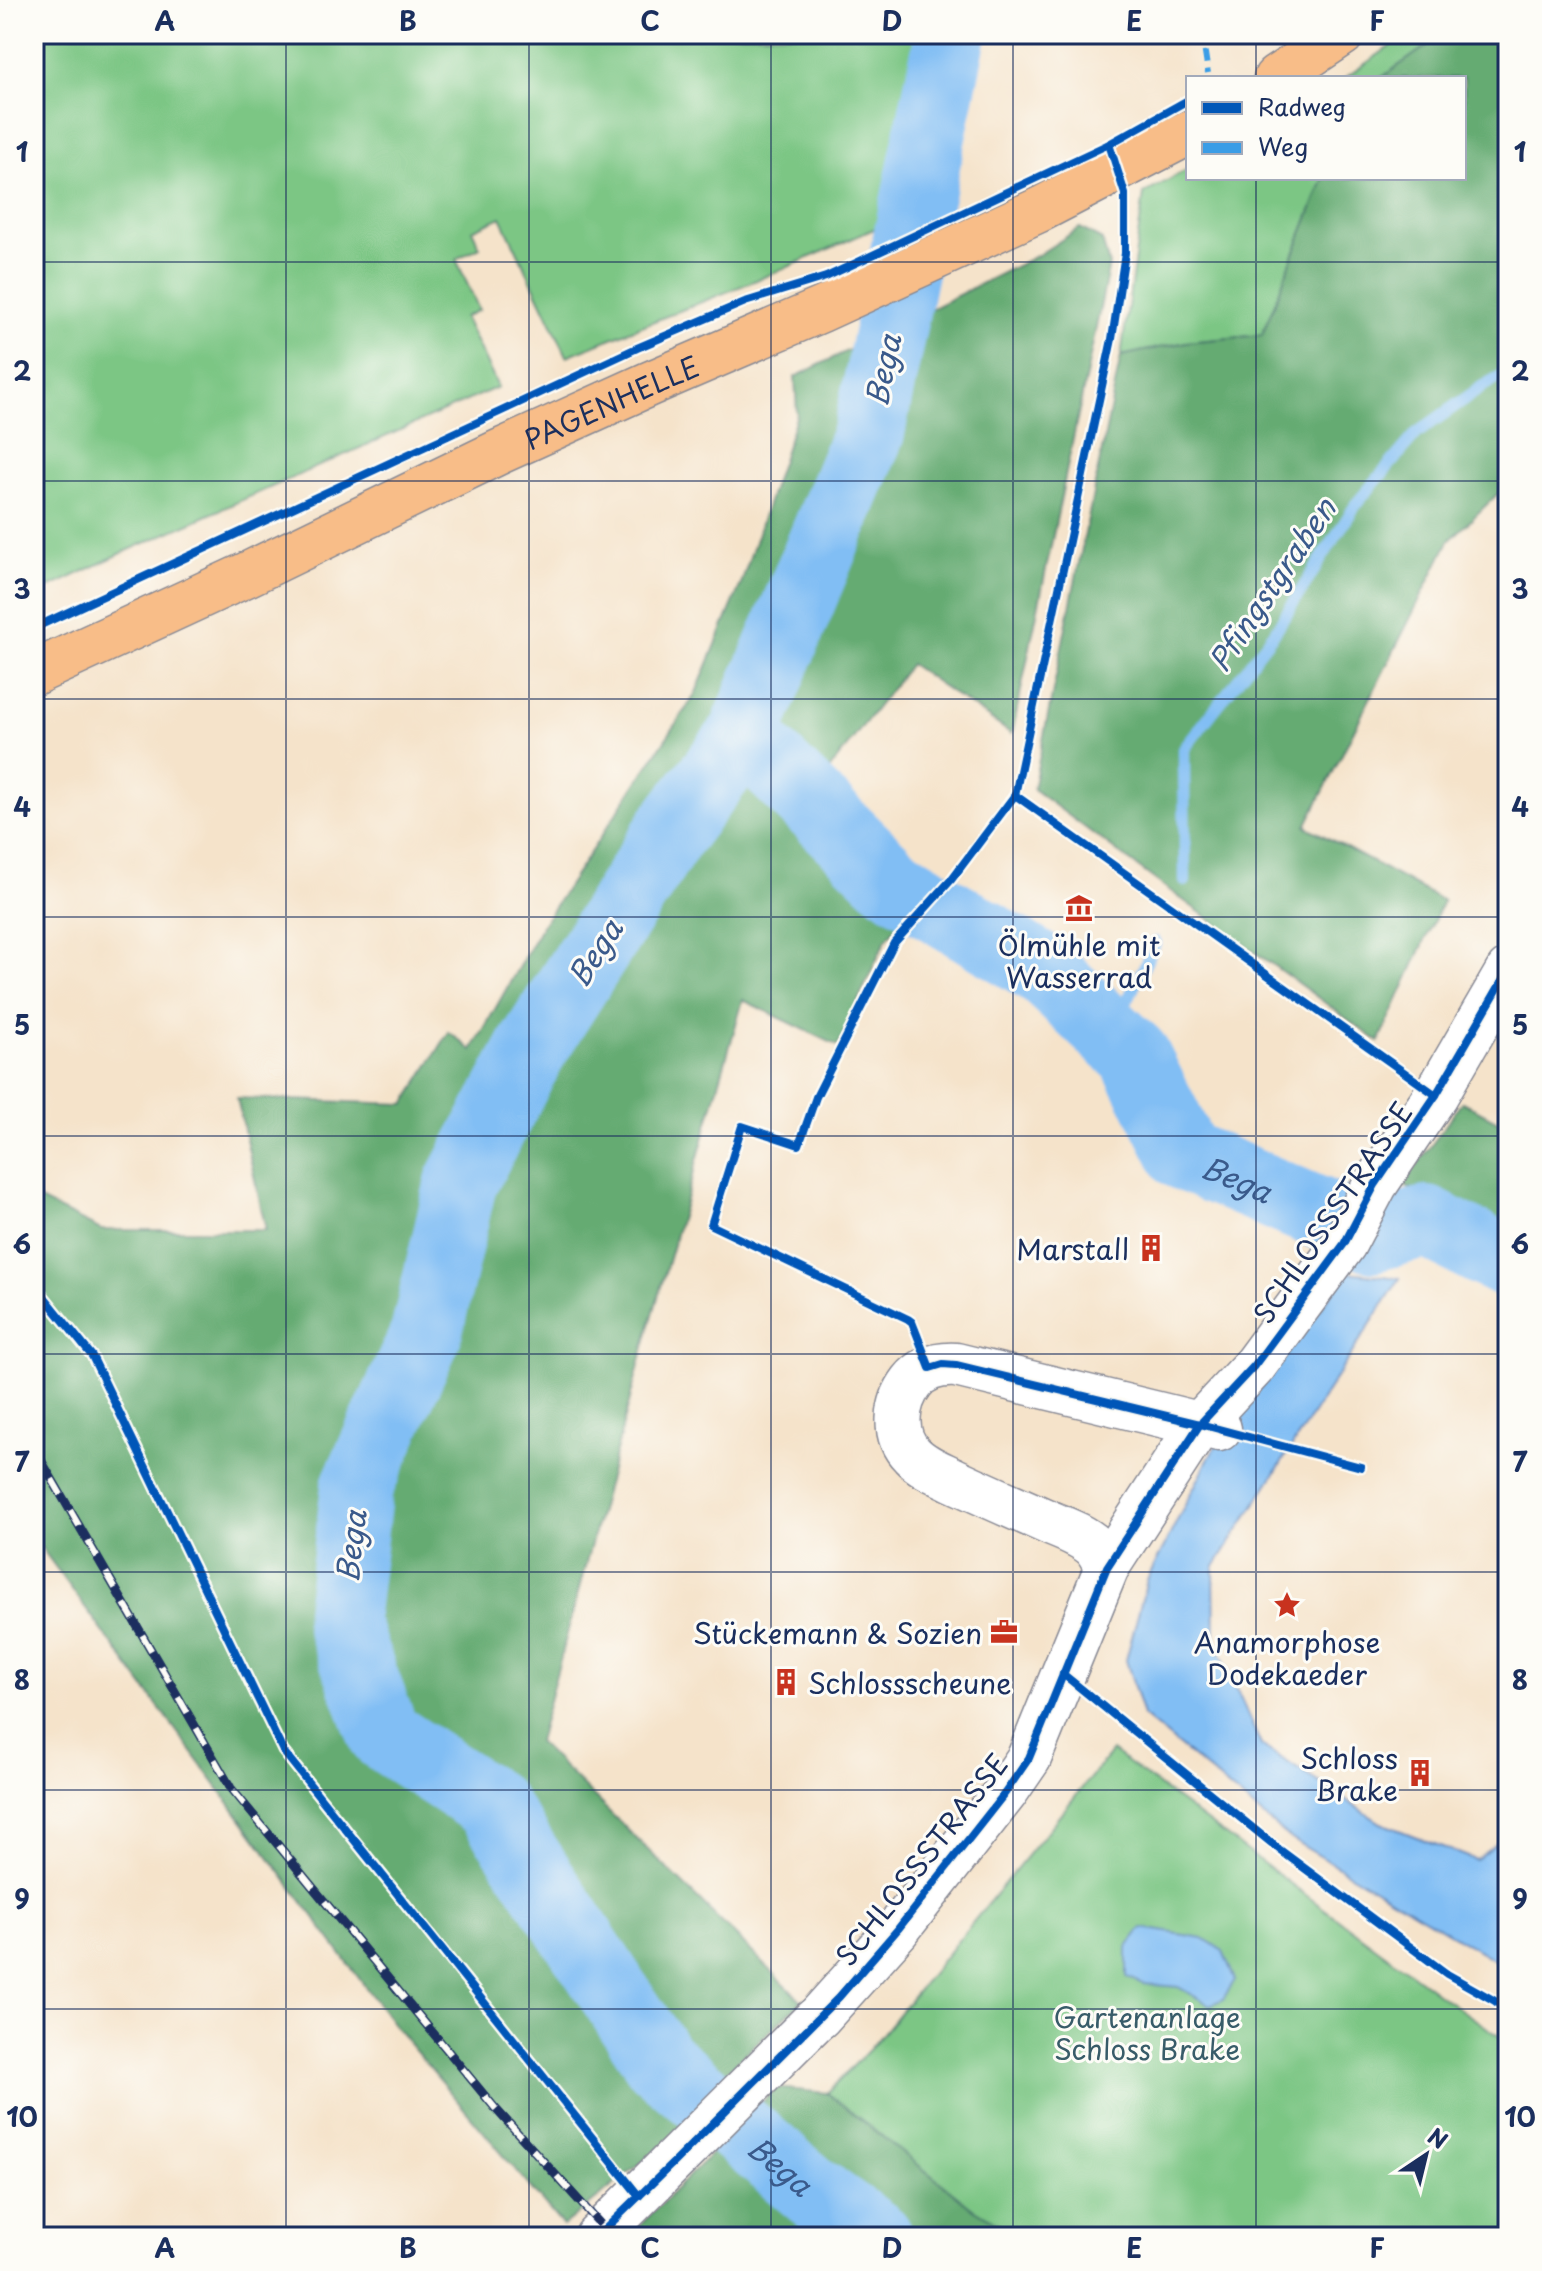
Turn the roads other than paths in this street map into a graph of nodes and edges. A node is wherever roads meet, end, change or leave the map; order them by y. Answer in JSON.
{"nodes":[{"id":1,"x":1342,"y":34,"type":"edge"},
{"id":2,"x":1279,"y":76,"type":"edge"},
{"id":3,"x":1186,"y":134,"type":"edge"},
{"id":4,"x":34,"y":673,"type":"edge"},
{"id":5,"x":1508,"y":971,"type":"edge"},
{"id":6,"x":1210,"y":1426,"type":"junction"},
{"id":7,"x":1107,"y":1567,"type":"junction"},
{"id":8,"x":597,"y":2237,"type":"edge"}],
"edges":[{"from":1,"to":2,"type":"main road"},
{"from":3,"to":4,"type":"main road","name":"PAGENHELLE"},
{"from":5,"to":6,"type":"street","name":"SCHLOSSSTRASSE"},
{"from":6,"to":7,"type":"street","name":"SCHLOSSSTRASSE"},
{"from":6,"to":7,"type":"street"},
{"from":7,"to":8,"type":"street","name":"SCHLOSSSTRASSE"}]}
